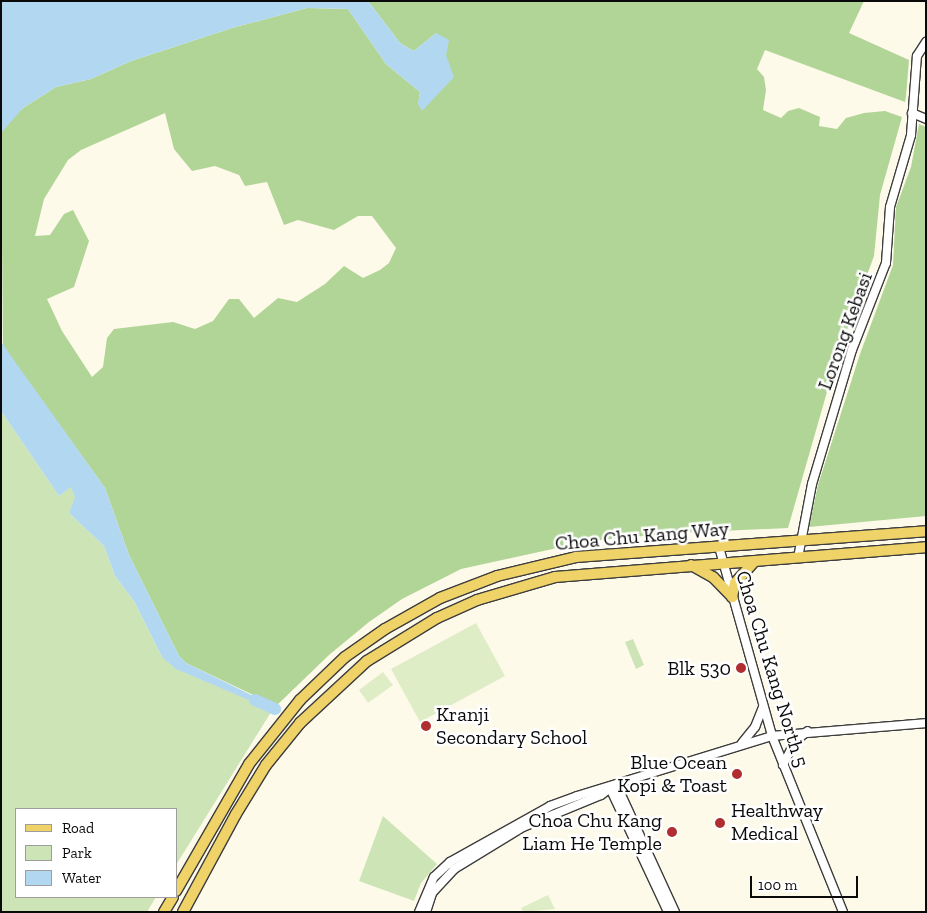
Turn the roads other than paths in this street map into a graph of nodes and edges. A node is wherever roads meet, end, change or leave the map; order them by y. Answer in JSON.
{"nodes":[{"id":1,"x":926,"y":42,"type":"edge"},
{"id":2,"x":912,"y":111,"type":"junction"},
{"id":3,"x":926,"y":119,"type":"edge"},
{"id":4,"x":926,"y":531,"type":"edge"},
{"id":5,"x":800,"y":541,"type":"junction"},
{"id":6,"x":719,"y":547,"type":"junction"},
{"id":7,"x":926,"y":547,"type":"edge"},
{"id":8,"x":798,"y":558,"type":"junction"},
{"id":9,"x":754,"y":562,"type":"junction"},
{"id":10,"x":723,"y":563,"type":"junction"},
{"id":11,"x":690,"y":564,"type":"junction"},
{"id":12,"x":732,"y":597,"type":"junction"},
{"id":13,"x":763,"y":707,"type":"junction"},
{"id":14,"x":926,"y":722,"type":"edge"},
{"id":15,"x":809,"y":730,"type":"junction"},
{"id":16,"x":772,"y":736,"type":"junction"},
{"id":17,"x":740,"y":745,"type":"junction"},
{"id":18,"x":783,"y":765,"type":"junction"},
{"id":19,"x":613,"y":787,"type":"junction"},
{"id":20,"x":178,"y":887,"type":"edge"},
{"id":21,"x":172,"y":898,"type":"edge"},
{"id":22,"x":164,"y":912,"type":"edge"},
{"id":23,"x":183,"y":912,"type":"edge"},
{"id":24,"x":420,"y":912,"type":"edge"},
{"id":25,"x":426,"y":912,"type":"edge"},
{"id":26,"x":668,"y":912,"type":"edge"},
{"id":27,"x":675,"y":912,"type":"edge"},
{"id":28,"x":843,"y":912,"type":"edge"}],
"edges":[{"from":1,"to":2,"type":"street","name":"Lorong Kebasi"},
{"from":2,"to":3,"type":"street"},
{"from":2,"to":5,"type":"street","name":"Lorong Kebasi"},
{"from":4,"to":5,"type":"main road","name":"Choa Chu Kang Way"},
{"from":5,"to":6,"type":"main road","name":"Choa Chu Kang Way"},
{"from":5,"to":8,"type":"street","name":"Lorong Kebasi"},
{"from":6,"to":10,"type":"street","name":"Choa Chu Kang North 5"},
{"from":6,"to":20,"type":"main road","name":"Choa Chu Kang Way"},
{"from":7,"to":8,"type":"main road","name":"Choa Chu Kang Way"},
{"from":8,"to":9,"type":"main road","name":"Choa Chu Kang Way"},
{"from":9,"to":10,"type":"main road","name":"Choa Chu Kang Way"},
{"from":9,"to":12,"type":"main road"},
{"from":10,"to":11,"type":"main road","name":"Choa Chu Kang Way"},
{"from":10,"to":12,"type":"street","name":"Choa Chu Kang North 5"},
{"from":11,"to":12,"type":"main road"},
{"from":11,"to":23,"type":"main road","name":"Choa Chu Kang Way"},
{"from":12,"to":13,"type":"street","name":"Choa Chu Kang North 5"},
{"from":13,"to":16,"type":"street","name":"Choa Chu Kang North 5"},
{"from":13,"to":17,"type":"street"},
{"from":14,"to":15,"type":"street"},
{"from":15,"to":16,"type":"street"},
{"from":15,"to":18,"type":"street"},
{"from":16,"to":17,"type":"street"},
{"from":16,"to":18,"type":"street","name":"Choa Chu Kang North 5"},
{"from":17,"to":19,"type":"street"},
{"from":18,"to":28,"type":"street","name":"Choa Chu Kang North 5"},
{"from":19,"to":24,"type":"street"},
{"from":19,"to":25,"type":"street"},
{"from":19,"to":26,"type":"street"},
{"from":19,"to":27,"type":"street"},
{"from":21,"to":22,"type":"main road"}]}
